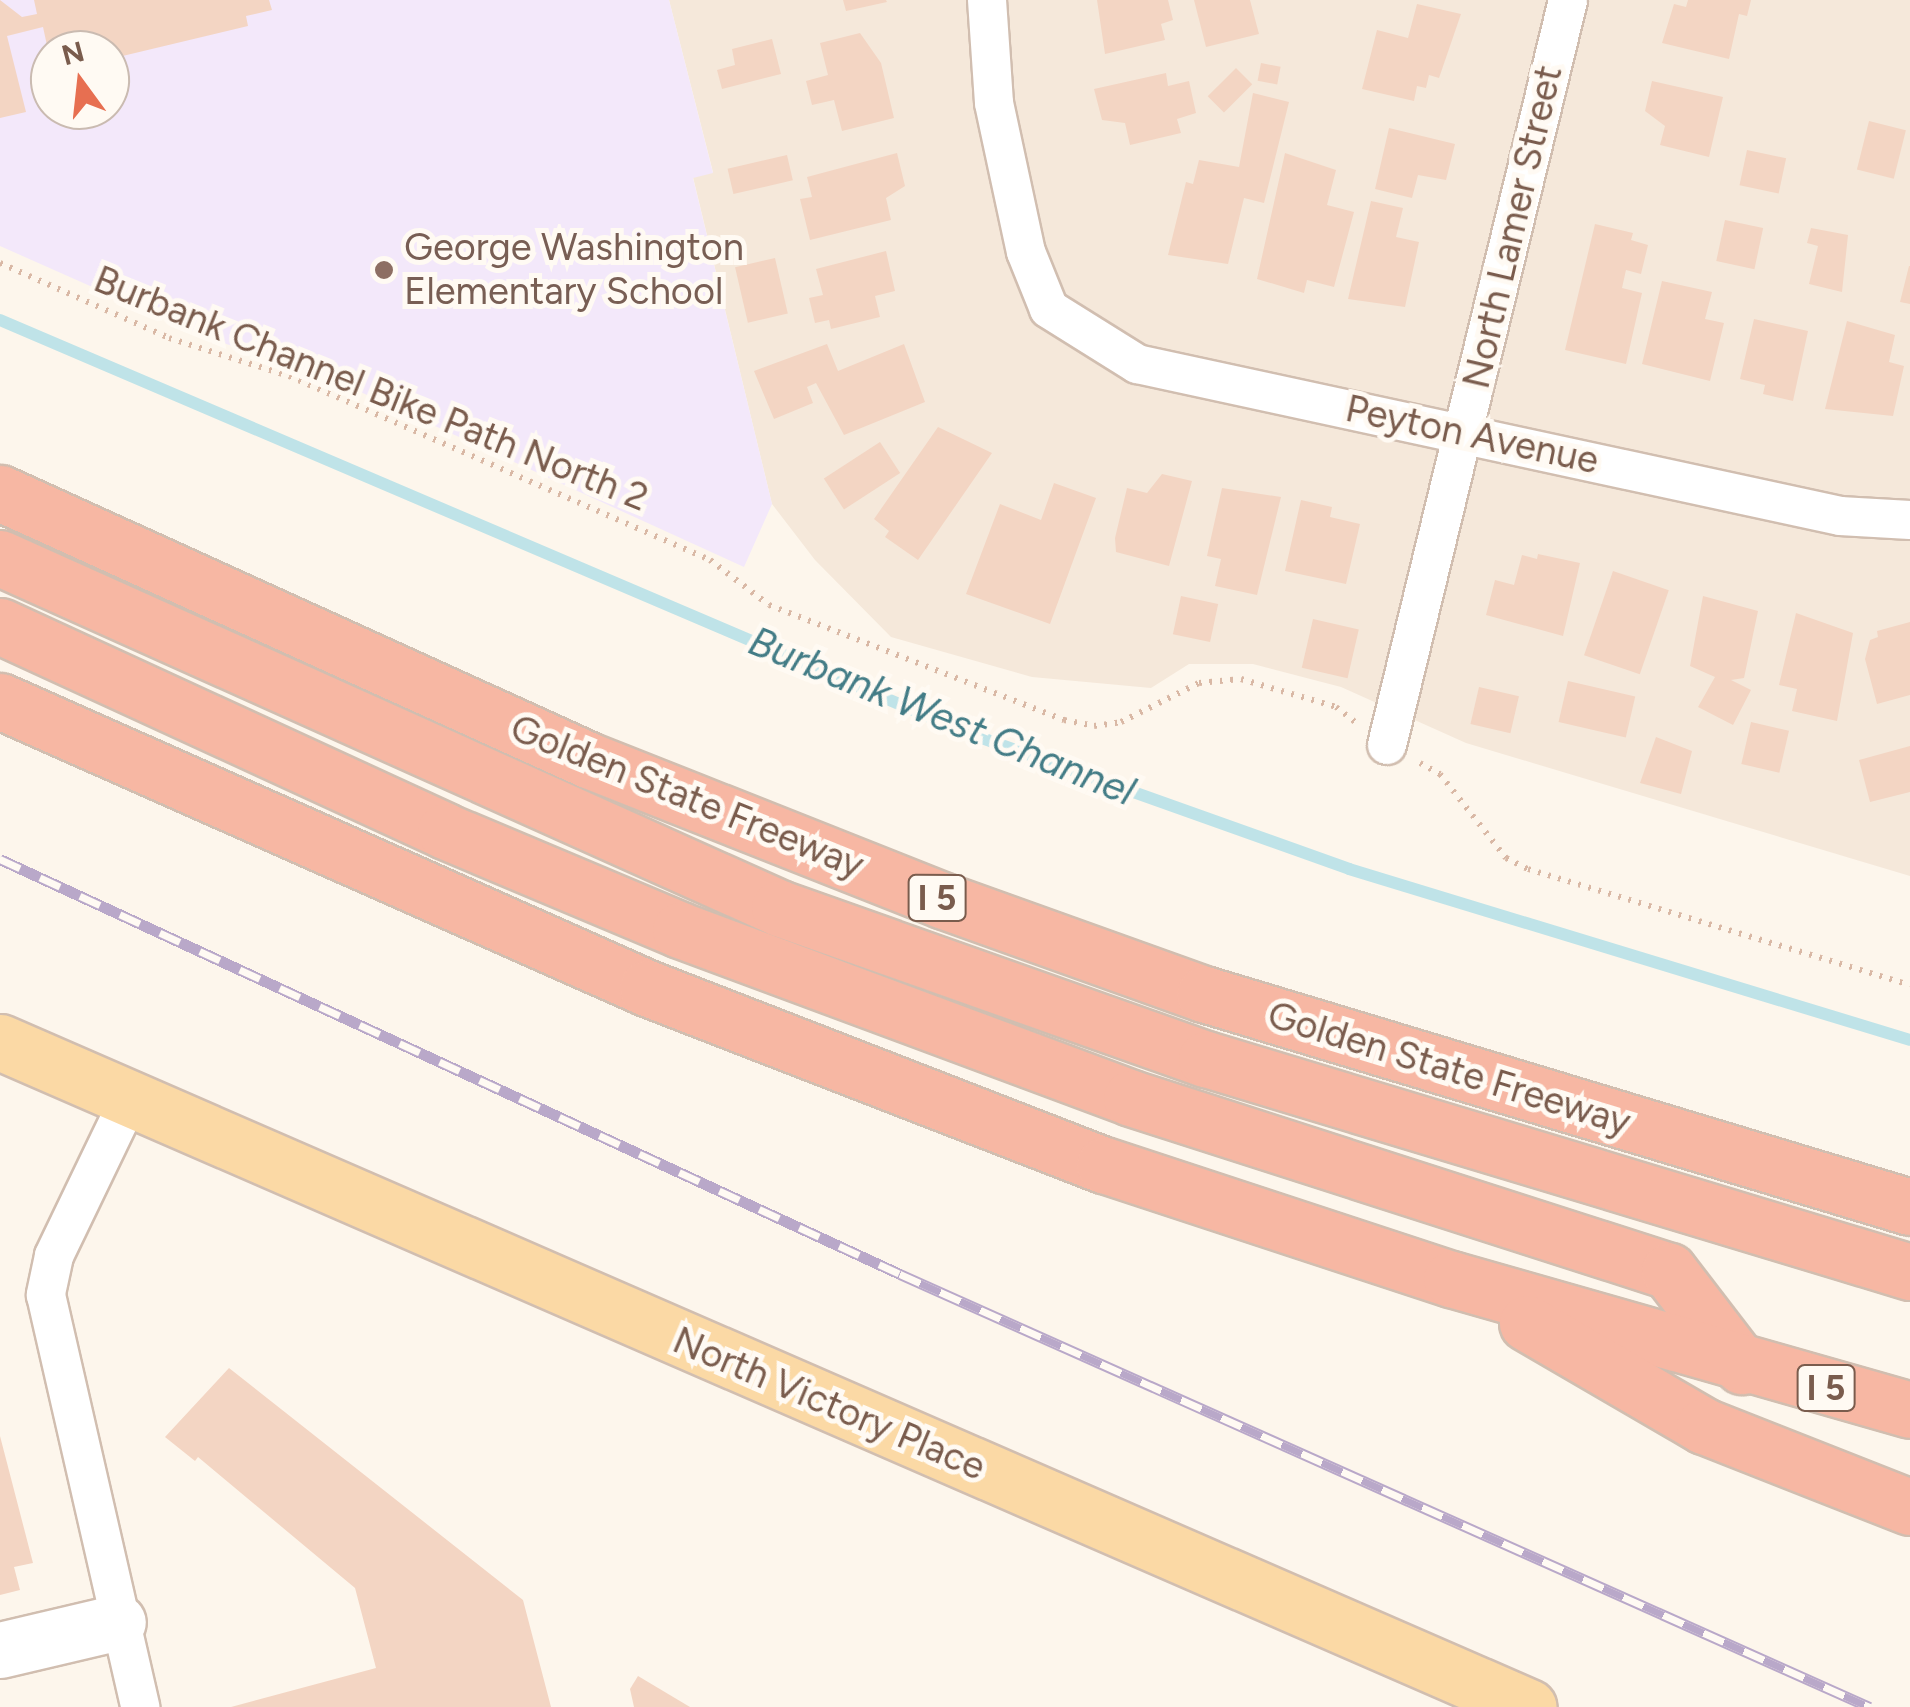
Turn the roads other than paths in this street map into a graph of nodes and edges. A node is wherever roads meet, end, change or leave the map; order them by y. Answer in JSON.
{"nodes":[{"id":1,"x":987,"y":0,"type":"edge"},
{"id":2,"x":1568,"y":0,"type":"edge"},
{"id":3,"x":1464,"y":432,"type":"junction"},
{"id":4,"x":0,"y":492,"type":"edge"},
{"id":5,"x":1910,"y":520,"type":"edge"},
{"id":6,"x":0,"y":558,"type":"edge"},
{"id":7,"x":0,"y":626,"type":"edge"},
{"id":8,"x":0,"y":700,"type":"edge"},
{"id":9,"x":1387,"y":746,"type":"road end"},
{"id":10,"x":0,"y":1042,"type":"edge"},
{"id":11,"x":128,"y":1102,"type":"junction"},
{"id":12,"x":1910,"y":1207,"type":"edge"},
{"id":13,"x":1910,"y":1272,"type":"edge"},
{"id":14,"x":1450,"y":1280,"type":"junction"},
{"id":15,"x":1742,"y":1366,"type":"junction"},
{"id":16,"x":1910,"y":1410,"type":"edge"},
{"id":17,"x":1910,"y":1507,"type":"edge"},
{"id":18,"x":118,"y":1622,"type":"junction"},
{"id":19,"x":0,"y":1650,"type":"edge"},
{"id":20,"x":140,"y":1707,"type":"edge"},
{"id":21,"x":1529,"y":1707,"type":"edge"}],
"edges":[{"from":1,"to":3,"type":"street","name":"Peyton Avenue"},
{"from":2,"to":3,"type":"street","name":"North Lamer Street"},
{"from":3,"to":5,"type":"street","name":"Peyton Avenue"},
{"from":3,"to":9,"type":"street","name":"North Lamer Street"},
{"from":4,"to":12,"type":"highway","name":"Golden State Freeway","number":"I 5"},
{"from":6,"to":13,"type":"highway"},
{"from":7,"to":15,"type":"highway"},
{"from":8,"to":14,"type":"highway","number":"I 5"},
{"from":10,"to":11,"type":"main road","name":"North Victory Place"},
{"from":11,"to":18,"type":"street"},
{"from":11,"to":21,"type":"main road","name":"North Victory Place"},
{"from":14,"to":15,"type":"highway","number":"I 5"},
{"from":14,"to":17,"type":"highway"},
{"from":15,"to":16,"type":"highway","number":"I 5"},
{"from":18,"to":19,"type":"street"},
{"from":18,"to":20,"type":"street"}]}
